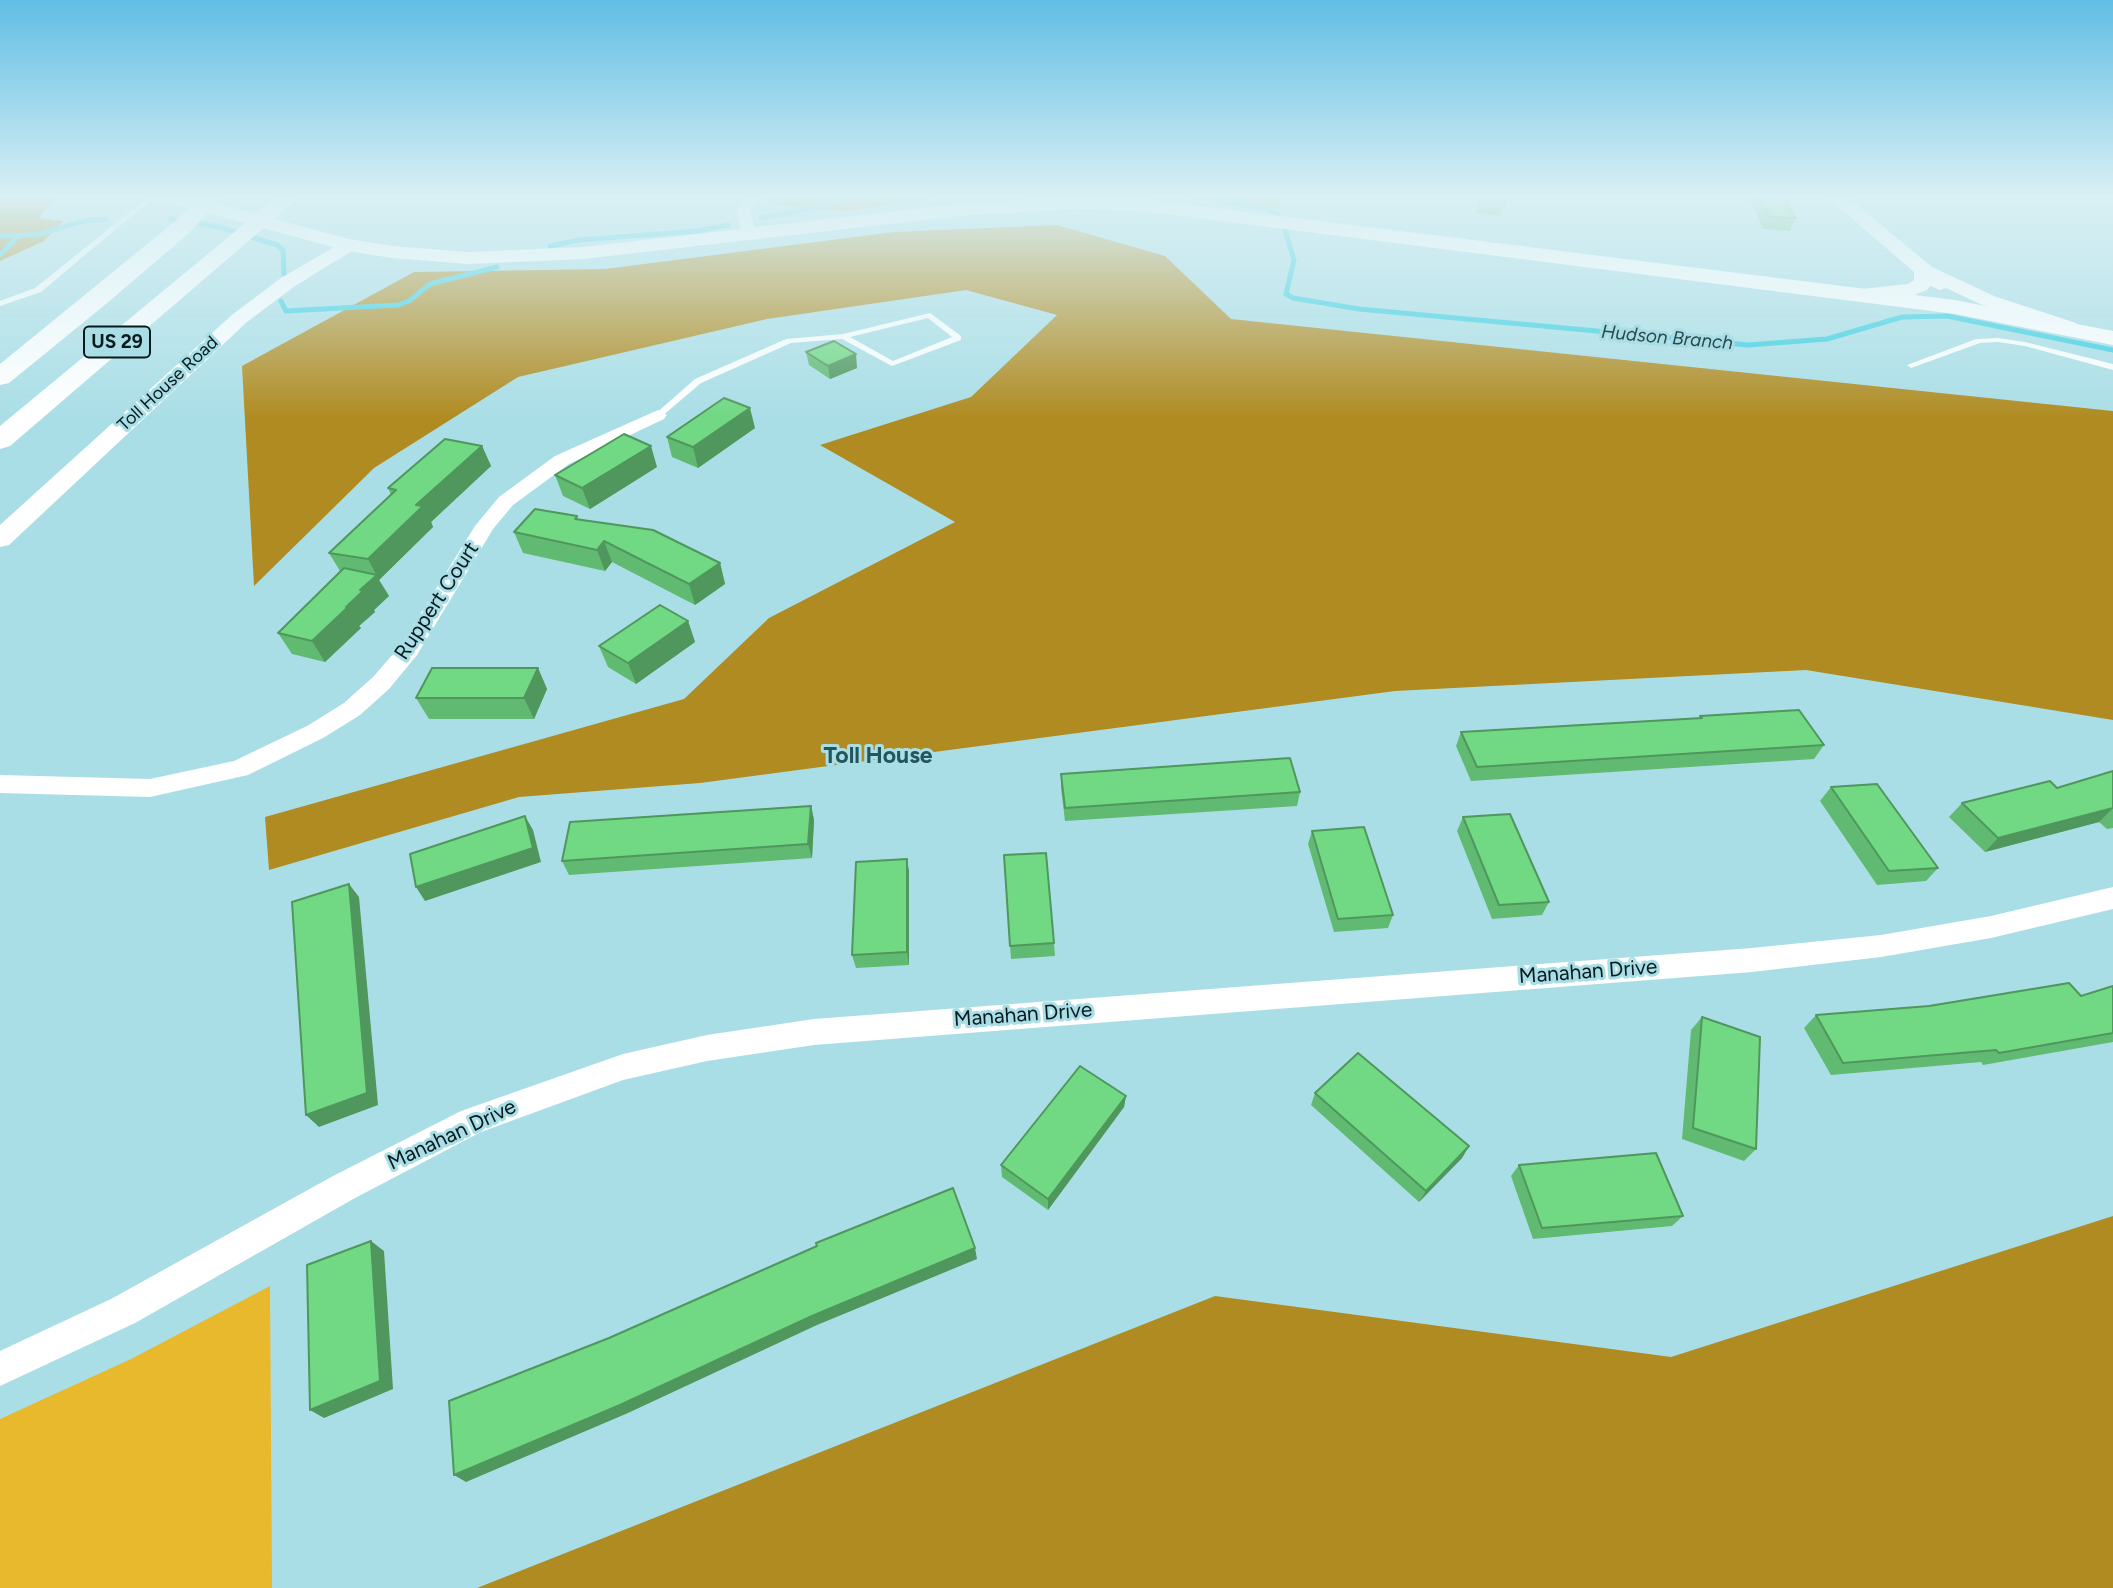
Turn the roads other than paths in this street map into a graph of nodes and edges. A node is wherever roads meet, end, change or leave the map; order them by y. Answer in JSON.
{"nodes":[{"id":1,"x":63,"y":269,"type":"edge"},
{"id":2,"x":131,"y":269,"type":"edge"},
{"id":3,"x":204,"y":269,"type":"edge"},
{"id":4,"x":308,"y":269,"type":"edge"},
{"id":5,"x":1662,"y":269,"type":"edge"},
{"id":6,"x":1924,"y":271,"type":"junction"},
{"id":7,"x":1860,"y":294,"type":"junction"},
{"id":8,"x":0,"y":304,"type":"edge"},
{"id":9,"x":1955,"y":307,"type":"junction"},
{"id":10,"x":843,"y":336,"type":"junction"},
{"id":11,"x":2112,"y":338,"type":"edge"},
{"id":12,"x":1911,"y":365,"type":"dead end"},
{"id":13,"x":2113,"y":368,"type":"edge"},
{"id":14,"x":0,"y":377,"type":"edge"},
{"id":15,"x":658,"y":415,"type":"joint"},
{"id":16,"x":0,"y":440,"type":"edge"},
{"id":17,"x":0,"y":539,"type":"edge"},
{"id":18,"x":0,"y":784,"type":"edge"},
{"id":19,"x":2113,"y":898,"type":"edge"},
{"id":20,"x":0,"y":1369,"type":"edge"}],
"edges":[{"from":1,"to":8,"type":"lane"},
{"from":2,"to":14,"type":"highway","number":"US 29"},
{"from":3,"to":16,"type":"highway","number":"US 29"},
{"from":4,"to":17,"type":"street","name":"Toll House Road"},
{"from":5,"to":7,"type":"main road"},
{"from":6,"to":7,"type":"street"},
{"from":6,"to":9,"type":"street"},
{"from":6,"to":11,"type":"street"},
{"from":7,"to":9,"type":"main road"},
{"from":9,"to":11,"type":"main road"},
{"from":10,"to":10,"type":"lane"},
{"from":10,"to":15,"type":"lane"},
{"from":12,"to":13,"type":"lane"},
{"from":15,"to":18,"type":"street","name":"Ruppert Court"},
{"from":19,"to":20,"type":"street","name":"Manahan Drive"}]}
